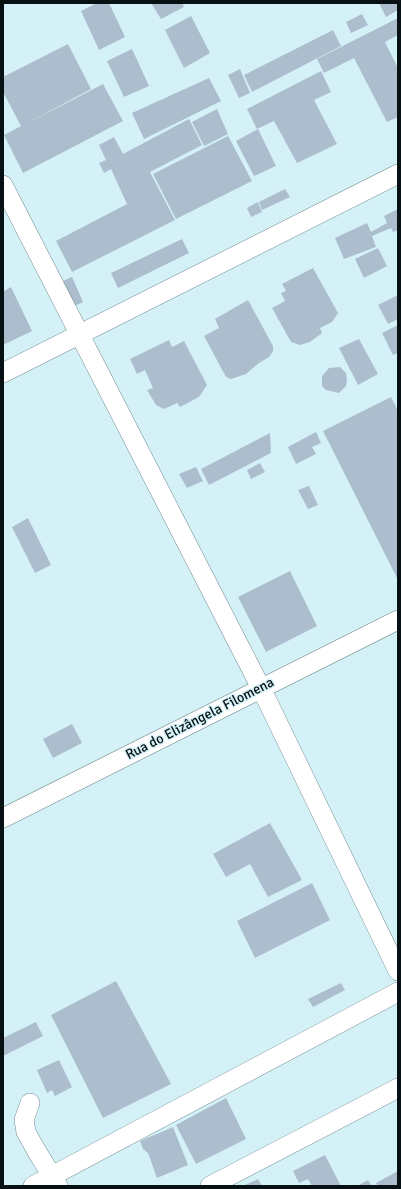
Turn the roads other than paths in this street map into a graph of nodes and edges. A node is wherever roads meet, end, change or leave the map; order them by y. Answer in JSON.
{"nodes":[{"id":1,"x":398,"y":174,"type":"edge"},
{"id":2,"x":3,"y":184,"type":"edge"},
{"id":3,"x":79,"y":334,"type":"junction"},
{"id":4,"x":3,"y":372,"type":"edge"},
{"id":5,"x":398,"y":620,"type":"edge"},
{"id":6,"x":261,"y":688,"type":"junction"},
{"id":7,"x":3,"y":818,"type":"edge"},
{"id":8,"x":398,"y":971,"type":"edge"},
{"id":9,"x":398,"y":992,"type":"edge"},
{"id":10,"x":397,"y":1090,"type":"edge"},
{"id":11,"x":30,"y":1103,"type":"dead end"},
{"id":12,"x":55,"y":1181,"type":"edge"},
{"id":13,"x":212,"y":1185,"type":"edge"},
{"id":14,"x":33,"y":1186,"type":"edge"}],
"edges":[{"from":1,"to":3,"type":"street"},
{"from":2,"to":3,"type":"street"},
{"from":3,"to":4,"type":"street"},
{"from":3,"to":6,"type":"street"},
{"from":5,"to":6,"type":"street","name":"Rua do Elizângela Filomena"},
{"from":6,"to":7,"type":"street","name":"Rua do Elizângela Filomena"},
{"from":6,"to":8,"type":"street"},
{"from":9,"to":12,"type":"street"},
{"from":10,"to":13,"type":"street"},
{"from":11,"to":12,"type":"street"},
{"from":12,"to":14,"type":"street"}]}
